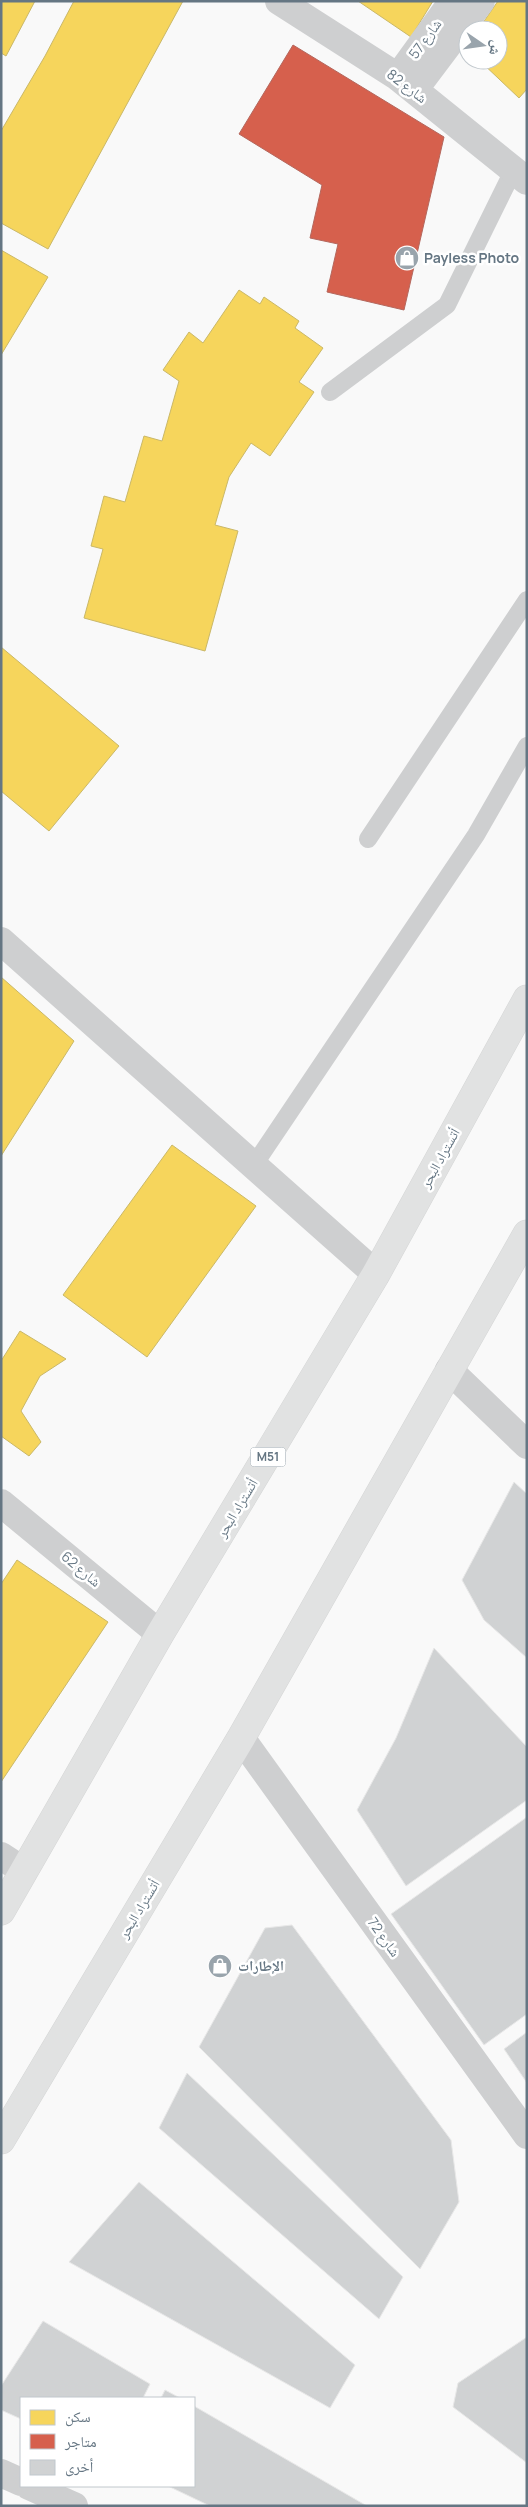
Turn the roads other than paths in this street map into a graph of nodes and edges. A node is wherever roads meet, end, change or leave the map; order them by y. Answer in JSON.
{"nodes":[{"id":1,"x":279,"y":1,"type":"edge"},
{"id":2,"x":453,"y":1,"type":"edge"},
{"id":3,"x":481,"y":1,"type":"edge"},
{"id":4,"x":406,"y":83,"type":"junction"},
{"id":5,"x":520,"y":176,"type":"edge"},
{"id":6,"x":330,"y":392,"type":"dead end"},
{"id":7,"x":527,"y":600,"type":"edge"},
{"id":8,"x":527,"y":746,"type":"edge"},
{"id":9,"x":368,"y":839,"type":"dead end"},
{"id":10,"x":1,"y":941,"type":"edge"},
{"id":11,"x":527,"y":999,"type":"edge"},
{"id":12,"x":254,"y":1165,"type":"junction"},
{"id":13,"x":527,"y":1234,"type":"edge"},
{"id":14,"x":376,"y":1274,"type":"junction"},
{"id":15,"x":449,"y":1370,"type":"junction"},
{"id":16,"x":527,"y":1445,"type":"edge"},
{"id":17,"x":1,"y":1503,"type":"edge"},
{"id":18,"x":160,"y":1634,"type":"junction"},
{"id":19,"x":241,"y":1738,"type":"junction"},
{"id":20,"x":1,"y":1856,"type":"edge"},
{"id":21,"x":24,"y":1871,"type":"junction"},
{"id":22,"x":1,"y":1911,"type":"edge"},
{"id":23,"x":527,"y":2135,"type":"edge"},
{"id":24,"x":1,"y":2140,"type":"edge"},
{"id":25,"x":1,"y":2473,"type":"edge"},
{"id":26,"x":20,"y":2482,"type":"edge"},
{"id":27,"x":31,"y":2487,"type":"edge"},
{"id":28,"x":74,"y":2506,"type":"edge"}],
"edges":[{"from":1,"to":4,"type":"street","name":"شارع 82"},
{"from":2,"to":4,"type":"street","name":"شارع 57"},
{"from":3,"to":4,"type":"street","name":"شارع 57"},
{"from":4,"to":5,"type":"street","name":"شارع 82"},
{"from":5,"to":6,"type":"lane"},
{"from":7,"to":9,"type":"lane"},
{"from":8,"to":12,"type":"lane"},
{"from":10,"to":12,"type":"street"},
{"from":11,"to":14,"type":"highway","name":"أتستراد البحر","number":"M51"},
{"from":12,"to":14,"type":"street"},
{"from":13,"to":15,"type":"highway","name":"أتستراد البحر"},
{"from":14,"to":18,"type":"highway","name":"أتستراد البحر","number":"M51"},
{"from":15,"to":16,"type":"street"},
{"from":15,"to":19,"type":"highway","name":"أتستراد البحر"},
{"from":17,"to":18,"type":"street","name":"شارع 62"},
{"from":18,"to":21,"type":"highway","name":"أتستراد البحر","number":"M51"},
{"from":19,"to":23,"type":"street","name":"شارع 72"},
{"from":19,"to":24,"type":"highway","name":"أتستراد البحر"},
{"from":20,"to":21,"type":"street"},
{"from":21,"to":22,"type":"highway","name":"أتستراد البحر","number":"M51"},
{"from":25,"to":26,"type":"street"},
{"from":27,"to":28,"type":"street"}]}
